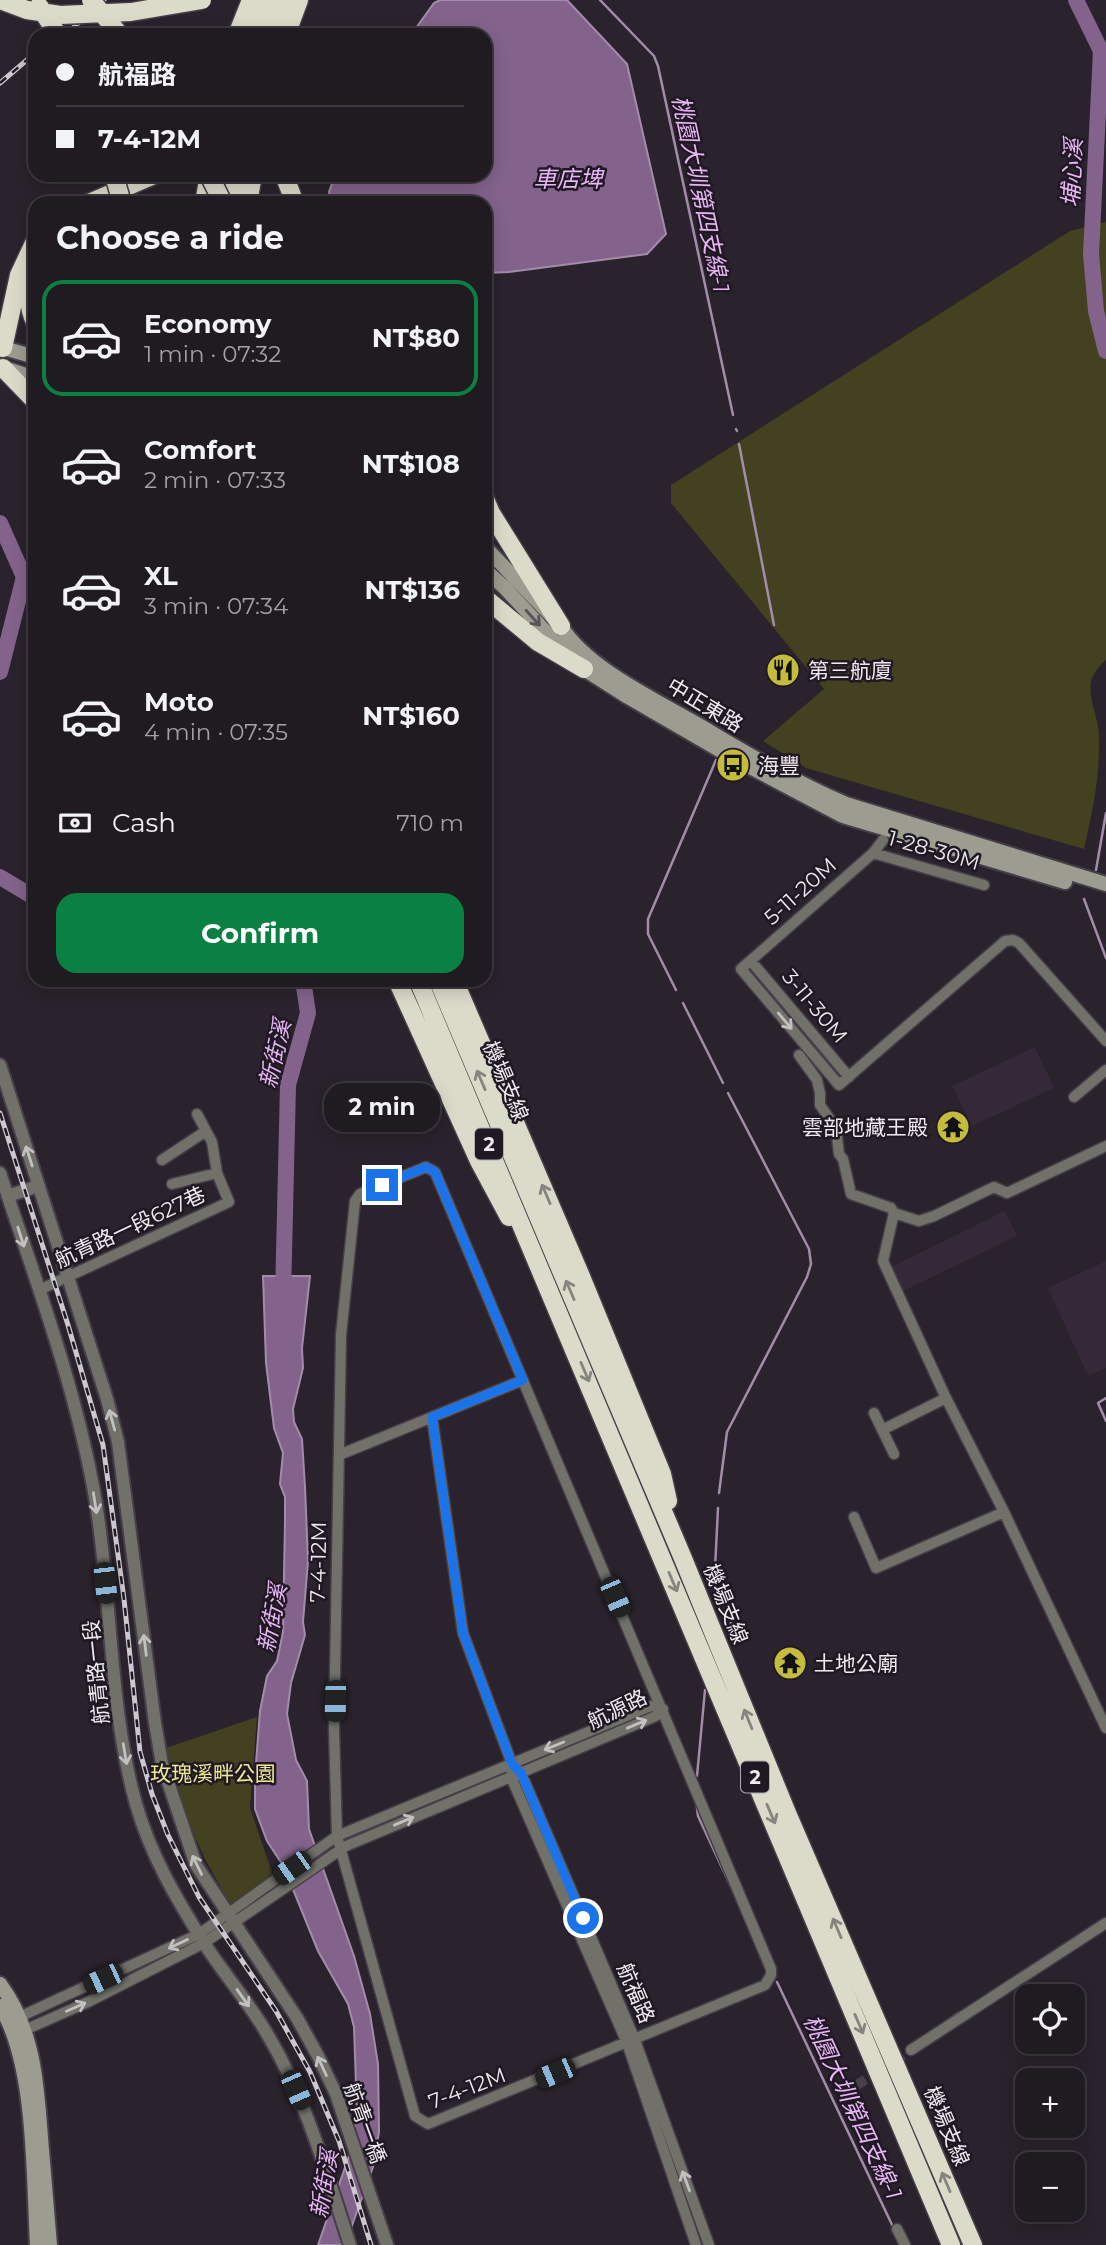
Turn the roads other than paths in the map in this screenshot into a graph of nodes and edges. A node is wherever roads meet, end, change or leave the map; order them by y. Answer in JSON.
{"nodes":[{"id":1,"x":0,"y":0,"type":"edge"},
{"id":2,"x":35,"y":0,"type":"edge"},
{"id":3,"x":91,"y":0,"type":"edge"},
{"id":4,"x":202,"y":0,"type":"edge"},
{"id":5,"x":251,"y":0,"type":"edge"},
{"id":6,"x":267,"y":0,"type":"edge"},
{"id":7,"x":281,"y":0,"type":"edge"},
{"id":8,"x":299,"y":0,"type":"edge"},
{"id":9,"x":310,"y":0,"type":"edge"},
{"id":10,"x":53,"y":28,"type":"edge"},
{"id":11,"x":114,"y":28,"type":"edge"},
{"id":12,"x":243,"y":28,"type":"edge"},
{"id":13,"x":246,"y":28,"type":"edge"},
{"id":14,"x":271,"y":28,"type":"edge"},
{"id":15,"x":289,"y":28,"type":"edge"},
{"id":16,"x":302,"y":28,"type":"edge"},
{"id":17,"x":138,"y":182,"type":"edge"},
{"id":18,"x":106,"y":196,"type":"edge"},
{"id":19,"x":28,"y":256,"type":"edge"},
{"id":20,"x":28,"y":357,"type":"edge"},
{"id":21,"x":1,"y":358,"type":"edge"},
{"id":22,"x":28,"y":374,"type":"edge"},
{"id":23,"x":28,"y":392,"type":"edge"},
{"id":24,"x":492,"y":515,"type":"edge"},
{"id":25,"x":492,"y":554,"type":"edge"},
{"id":26,"x":492,"y":576,"type":"edge"},
{"id":27,"x":492,"y":604,"type":"edge"},
{"id":28,"x":561,"y":626,"type":"junction"},
{"id":29,"x":584,"y":669,"type":"junction"},
{"id":30,"x":883,"y":840,"type":"dead end"},
{"id":31,"x":873,"y":853,"type":"junction"},
{"id":32,"x":1106,"y":884,"type":"edge"},
{"id":33,"x":984,"y":885,"type":"dead end"},
{"id":34,"x":1106,"y":894,"type":"edge"},
{"id":35,"x":751,"y":961,"type":"junction"},
{"id":36,"x":741,"y":969,"type":"joint"},
{"id":37,"x":400,"y":987,"type":"edge"},
{"id":38,"x":410,"y":987,"type":"edge"},
{"id":39,"x":421,"y":987,"type":"edge"},
{"id":40,"x":441,"y":987,"type":"edge"},
{"id":41,"x":458,"y":987,"type":"edge"},
{"id":42,"x":1106,"y":1041,"type":"edge"},
{"id":43,"x":799,"y":1055,"type":"dead end"},
{"id":44,"x":0,"y":1065,"type":"edge"},
{"id":45,"x":1106,"y":1070,"type":"edge"},
{"id":46,"x":849,"y":1077,"type":"junction"},
{"id":47,"x":1074,"y":1097,"type":"dead end"},
{"id":48,"x":197,"y":1114,"type":"dead end"},
{"id":49,"x":206,"y":1131,"type":"junction"},
{"id":50,"x":1106,"y":1146,"type":"edge"},
{"id":51,"x":162,"y":1160,"type":"dead end"},
{"id":52,"x":0,"y":1172,"type":"edge"},
{"id":53,"x":217,"y":1173,"type":"junction"},
{"id":54,"x":172,"y":1184,"type":"dead end"},
{"id":55,"x":38,"y":1186,"type":"junction"},
{"id":56,"x":8,"y":1196,"type":"junction"},
{"id":57,"x":894,"y":1213,"type":"junction"},
{"id":58,"x":512,"y":1223,"type":"junction"},
{"id":59,"x":68,"y":1277,"type":"junction"},
{"id":60,"x":39,"y":1290,"type":"junction"},
{"id":61,"x":559,"y":1309,"type":"junction"},
{"id":62,"x":523,"y":1380,"type":"junction"},
{"id":63,"x":946,"y":1398,"type":"junction"},
{"id":64,"x":874,"y":1413,"type":"dead end"},
{"id":65,"x":432,"y":1417,"type":"junction"},
{"id":66,"x":882,"y":1430,"type":"junction"},
{"id":67,"x":894,"y":1454,"type":"dead end"},
{"id":68,"x":339,"y":1455,"type":"junction"},
{"id":69,"x":1004,"y":1512,"type":"junction"},
{"id":70,"x":854,"y":1517,"type":"dead end"},
{"id":71,"x":682,"y":1556,"type":"junction"},
{"id":72,"x":663,"y":1709,"type":"junction"},
{"id":73,"x":1106,"y":1728,"type":"edge"},
{"id":74,"x":512,"y":1764,"type":"junction"},
{"id":75,"x":516,"y":1775,"type":"junction"},
{"id":76,"x":337,"y":1836,"type":"junction"},
{"id":77,"x":342,"y":1849,"type":"junction"},
{"id":78,"x":231,"y":1917,"type":"junction"},
{"id":79,"x":1106,"y":1923,"type":"edge"},
{"id":80,"x":202,"y":1938,"type":"junction"},
{"id":81,"x":0,"y":1984,"type":"edge"},
{"id":82,"x":0,"y":2006,"type":"edge"},
{"id":83,"x":16,"y":2026,"type":"junction"},
{"id":84,"x":631,"y":2042,"type":"junction"},
{"id":85,"x":911,"y":2049,"type":"tunnel mouth"},
{"id":86,"x":897,"y":2229,"type":"dead end"},
{"id":87,"x":37,"y":2245,"type":"edge"},
{"id":88,"x":50,"y":2245,"type":"edge"},
{"id":89,"x":350,"y":2245,"type":"edge"},
{"id":90,"x":387,"y":2245,"type":"edge"},
{"id":91,"x":696,"y":2245,"type":"edge"},
{"id":92,"x":709,"y":2245,"type":"edge"},
{"id":93,"x":905,"y":2245,"type":"edge"},
{"id":94,"x":951,"y":2245,"type":"edge"},
{"id":95,"x":973,"y":2245,"type":"edge"}],
"edges":[{"from":1,"to":4,"type":"highway","bridge":true},
{"from":2,"to":10,"type":"highway","bridge":true},
{"from":3,"to":11,"type":"highway","bridge":true},
{"from":5,"to":12,"type":"highway"},
{"from":6,"to":13,"type":"highway"},
{"from":7,"to":14,"type":"highway"},
{"from":8,"to":15,"type":"highway"},
{"from":9,"to":16,"type":"highway"},
{"from":17,"to":18,"type":"highway"},
{"from":19,"to":21,"type":"highway"},
{"from":20,"to":21,"type":"main road"},
{"from":21,"to":22,"type":"main road"},
{"from":21,"to":23,"type":"highway"},
{"from":24,"to":28,"type":"highway"},
{"from":25,"to":28,"type":"main road","name":"中正東路"},
{"from":26,"to":29,"type":"main road","name":"中正東路","one_way":true},
{"from":27,"to":29,"type":"highway"},
{"from":28,"to":32,"type":"main road","name":"中正東路"},
{"from":29,"to":34,"type":"main road","name":"中正東路"},
{"from":30,"to":31,"type":"street","name":"5-11-20M"},
{"from":31,"to":33,"type":"street","name":"1-28-30M"},
{"from":31,"to":35,"type":"street","name":"5-11-20M"},
{"from":35,"to":36,"type":"street","name":"5-11-20M"},
{"from":35,"to":46,"type":"street","name":"3-11-30M"},
{"from":36,"to":46,"type":"street","name":"3-11-30M","one_way":true},
{"from":37,"to":58,"type":"highway"},
{"from":38,"to":58,"type":"highway"},
{"from":39,"to":61,"type":"highway","name":"機場支線","number":"2"},
{"from":71,"to":40,"type":"highway","name":"機場支線","number":"2","one_way":true},
{"from":71,"to":41,"type":"highway","one_way":true},
{"from":42,"to":46,"type":"street"},
{"from":43,"to":57,"type":"street"},
{"from":55,"to":44,"type":"street","one_way":true},
{"from":45,"to":47,"type":"street"},
{"from":48,"to":49,"type":"street","name":"航青路一段627巷"},
{"from":49,"to":51,"type":"street"},
{"from":49,"to":53,"type":"street","name":"航青路一段627巷"},
{"from":50,"to":57,"type":"street"},
{"from":52,"to":56,"type":"street","name":"航青路一段"},
{"from":53,"to":54,"type":"street"},
{"from":53,"to":59,"type":"street","name":"航青路一段627巷"},
{"from":55,"to":56,"type":"street"},
{"from":55,"to":59,"type":"street"},
{"from":56,"to":60,"type":"street","name":"航青路一段","one_way":true},
{"from":57,"to":63,"type":"street"},
{"from":58,"to":61,"type":"highway"},
{"from":59,"to":60,"type":"street","name":"航青路一段627巷"},
{"from":78,"to":59,"type":"street","one_way":true},
{"from":60,"to":80,"type":"street","name":"航青路一段","one_way":true},
{"from":61,"to":94,"type":"highway","name":"機場支線","number":"2","one_way":true},
{"from":62,"to":65,"type":"street"},
{"from":62,"to":68,"type":"street","name":"7-4-12M"},
{"from":62,"to":72,"type":"street","name":"7-4-12M"},
{"from":63,"to":66,"type":"street"},
{"from":63,"to":69,"type":"street"},
{"from":64,"to":66,"type":"street"},
{"from":65,"to":68,"type":"street"},
{"from":65,"to":74,"type":"street","name":"航福路"},
{"from":66,"to":67,"type":"street"},
{"from":68,"to":76,"type":"street","name":"7-4-12M"},
{"from":69,"to":70,"type":"street"},
{"from":69,"to":73,"type":"street"},
{"from":95,"to":71,"type":"highway","name":"機場支線","number":"2","one_way":true},
{"from":72,"to":74,"type":"street","name":"航源路","one_way":true},
{"from":75,"to":72,"type":"street","name":"航源路","one_way":true},
{"from":72,"to":84,"type":"street","name":"7-4-12M"},
{"from":74,"to":75,"type":"street","name":"航福路"},
{"from":74,"to":76,"type":"street","name":"航源路"},
{"from":77,"to":75,"type":"street","name":"航源路","one_way":true},
{"from":75,"to":84,"type":"street","name":"航福路"},
{"from":76,"to":77,"type":"street","name":"7-4-12M"},
{"from":76,"to":78,"type":"street","name":"航源路"},
{"from":77,"to":78,"type":"street","name":"航源路"},
{"from":77,"to":84,"type":"street","name":"7-4-12M"},
{"from":78,"to":80,"type":"street"},
{"from":90,"to":78,"type":"street","name":"航青一橋","one_way":true},
{"from":79,"to":85,"type":"street"},
{"from":80,"to":83,"type":"street"},
{"from":80,"to":89,"type":"street","name":"航青路一段","one_way":true},
{"from":81,"to":83,"type":"main road"},
{"from":82,"to":83,"type":"main road"},
{"from":83,"to":87,"type":"main road"},
{"from":83,"to":88,"type":"main road"},
{"from":84,"to":91,"type":"street","name":"航福路"},
{"from":92,"to":84,"type":"street","name":"航福路","one_way":true},
{"from":86,"to":93,"type":"street"}]}
